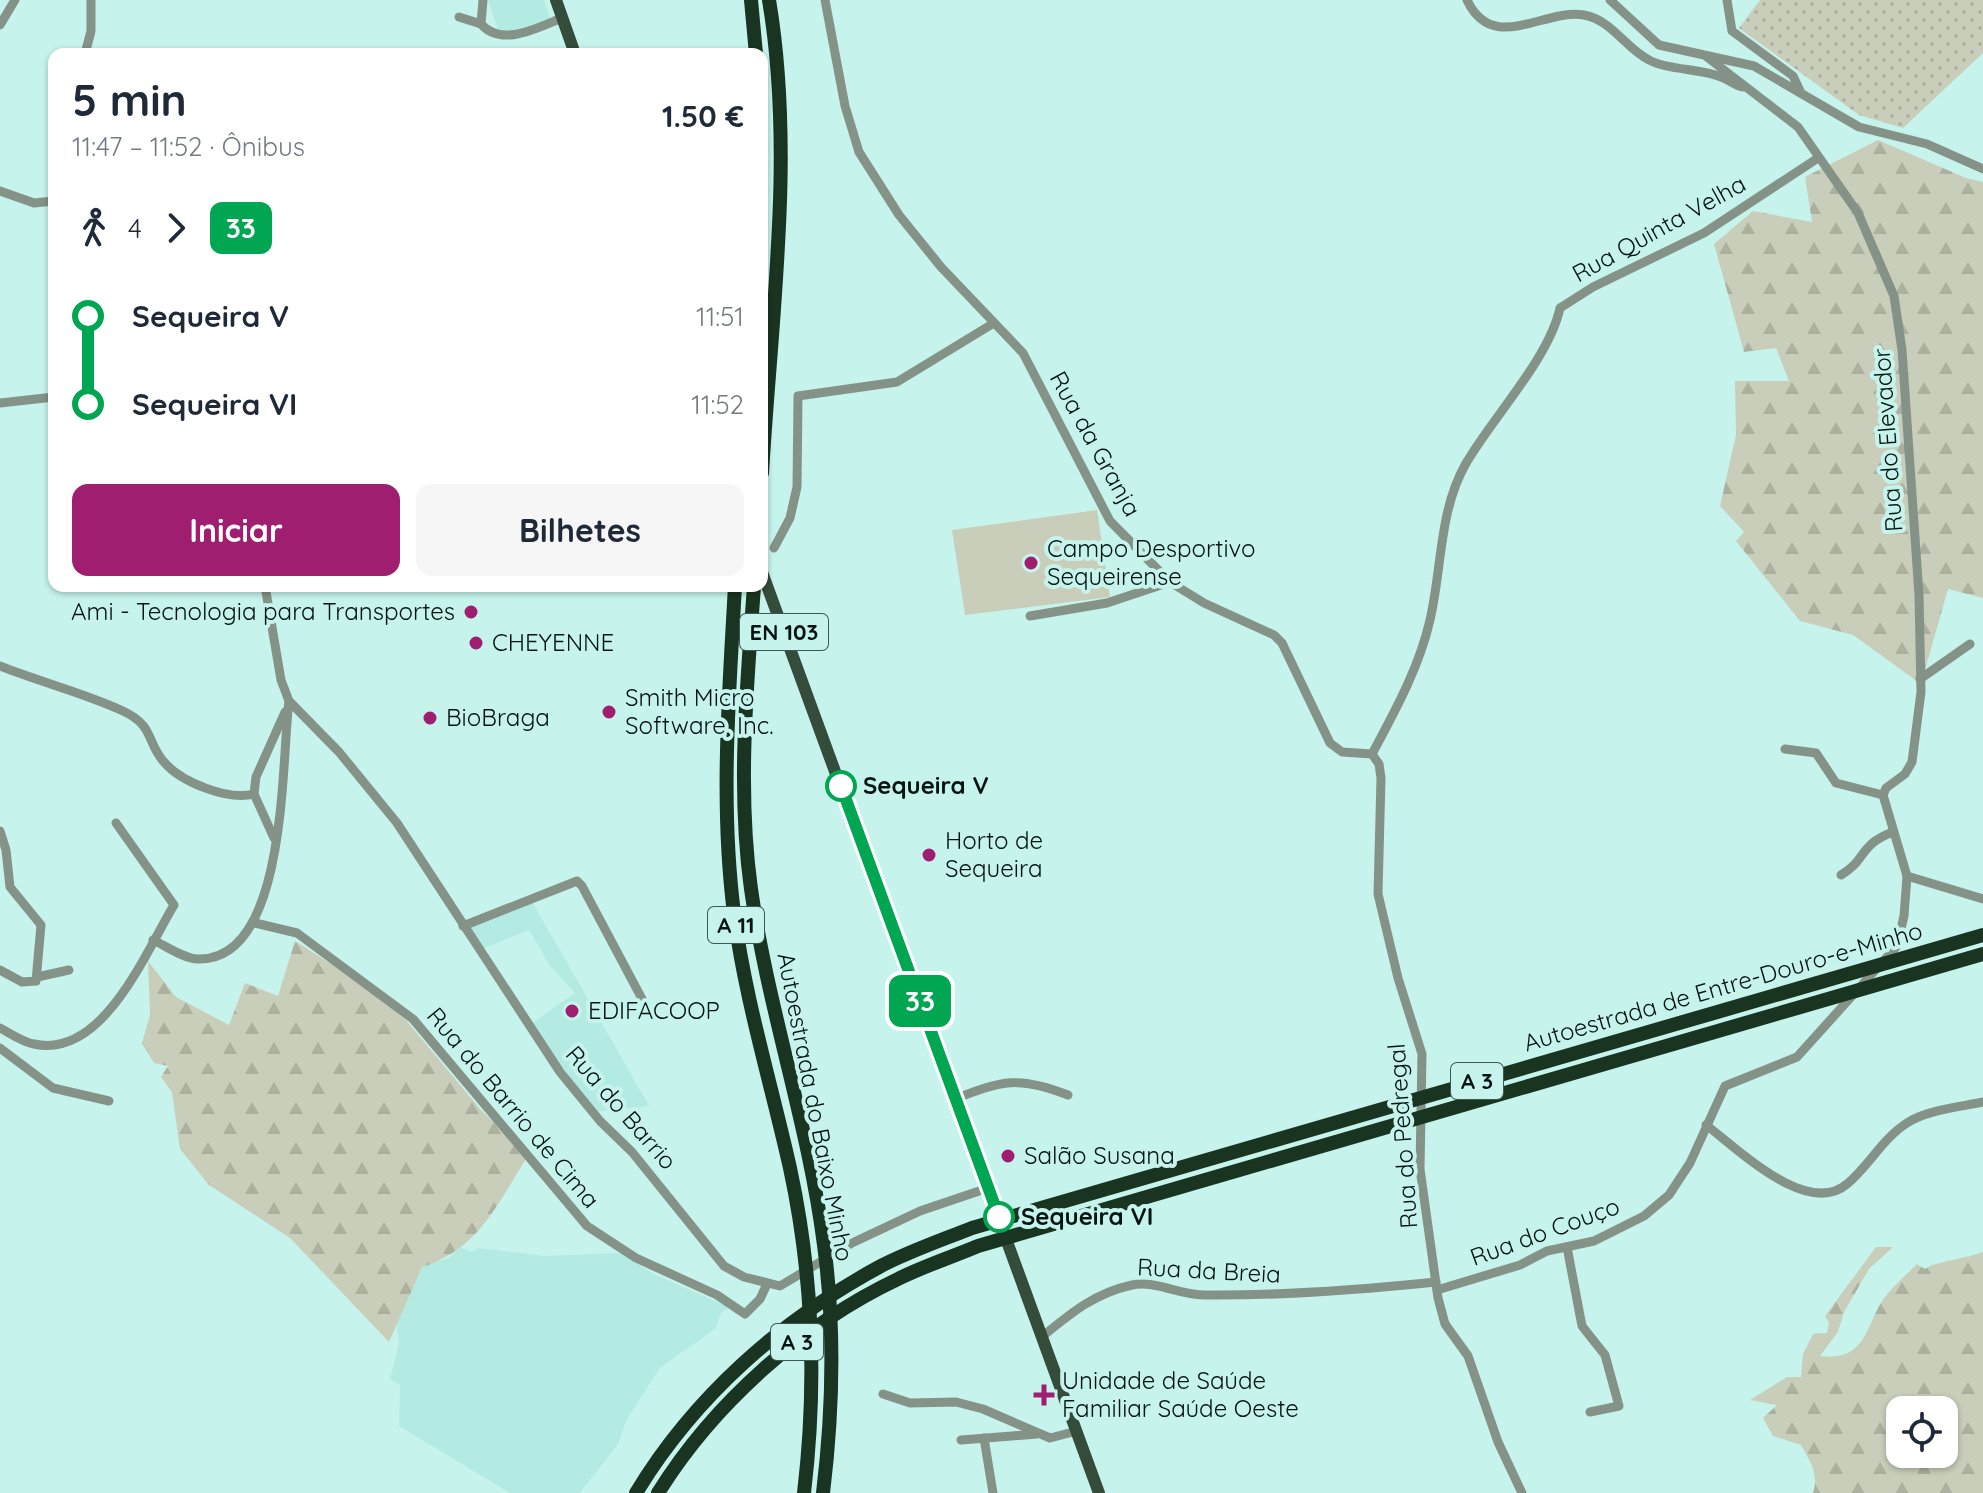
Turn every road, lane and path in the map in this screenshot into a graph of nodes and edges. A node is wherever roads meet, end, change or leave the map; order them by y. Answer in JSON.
{"nodes":[{"id":1,"x":15,"y":0,"type":"edge"},
{"id":2,"x":91,"y":0,"type":"edge"},
{"id":3,"x":483,"y":0,"type":"edge"},
{"id":4,"x":556,"y":0,"type":"edge"},
{"id":5,"x":751,"y":0,"type":"edge"},
{"id":6,"x":769,"y":0,"type":"edge"},
{"id":7,"x":825,"y":0,"type":"edge"},
{"id":8,"x":1467,"y":0,"type":"edge"},
{"id":9,"x":1610,"y":0,"type":"edge"},
{"id":10,"x":1727,"y":0,"type":"edge"},
{"id":11,"x":459,"y":17,"type":"dead end"},
{"id":12,"x":562,"y":18,"type":"junction"},
{"id":13,"x":481,"y":24,"type":"junction"},
{"id":14,"x":0,"y":25,"type":"edge"},
{"id":15,"x":87,"y":48,"type":"edge"},
{"id":16,"x":573,"y":48,"type":"edge"},
{"id":17,"x":755,"y":48,"type":"edge"},
{"id":18,"x":1707,"y":57,"type":"junction"},
{"id":19,"x":1747,"y":87,"type":"junction"},
{"id":20,"x":1801,"y":93,"type":"junction"},
{"id":21,"x":1818,"y":158,"type":"junction"},
{"id":22,"x":1983,"y":169,"type":"edge"},
{"id":23,"x":0,"y":191,"type":"edge"},
{"id":24,"x":48,"y":202,"type":"edge"},
{"id":25,"x":994,"y":323,"type":"junction"},
{"id":26,"x":768,"y":375,"type":"edge"},
{"id":27,"x":48,"y":398,"type":"edge"},
{"id":28,"x":0,"y":403,"type":"edge"},
{"id":29,"x":774,"y":548,"type":"dead end"},
{"id":30,"x":1170,"y":582,"type":"junction"},
{"id":31,"x":768,"y":588,"type":"edge"},
{"id":32,"x":266,"y":592,"type":"edge"},
{"id":33,"x":735,"y":592,"type":"edge"},
{"id":34,"x":754,"y":592,"type":"edge"},
{"id":35,"x":1030,"y":616,"type":"dead end"},
{"id":36,"x":1970,"y":644,"type":"dead end"},
{"id":37,"x":0,"y":666,"type":"edge"},
{"id":38,"x":1920,"y":679,"type":"junction"},
{"id":39,"x":289,"y":701,"type":"junction"},
{"id":40,"x":1785,"y":749,"type":"dead end"},
{"id":41,"x":1372,"y":754,"type":"junction"},
{"id":42,"x":254,"y":794,"type":"junction"},
{"id":43,"x":1883,"y":795,"type":"junction"},
{"id":44,"x":116,"y":823,"type":"dead end"},
{"id":45,"x":0,"y":831,"type":"edge"},
{"id":46,"x":1893,"y":832,"type":"junction"},
{"id":47,"x":275,"y":841,"type":"junction"},
{"id":48,"x":1841,"y":875,"type":"dead end"},
{"id":49,"x":1907,"y":876,"type":"junction"},
{"id":50,"x":1983,"y":899,"type":"edge"},
{"id":51,"x":255,"y":923,"type":"junction"},
{"id":52,"x":463,"y":926,"type":"junction"},
{"id":53,"x":1983,"y":935,"type":"edge"},
{"id":54,"x":153,"y":940,"type":"junction"},
{"id":55,"x":1983,"y":954,"type":"edge"},
{"id":56,"x":0,"y":970,"type":"edge"},
{"id":57,"x":69,"y":970,"type":"dead end"},
{"id":58,"x":37,"y":977,"type":"junction"},
{"id":59,"x":649,"y":1012,"type":"dead end"},
{"id":60,"x":0,"y":1028,"type":"edge"},
{"id":61,"x":0,"y":1048,"type":"edge"},
{"id":62,"x":1068,"y":1095,"type":"dead end"},
{"id":63,"x":955,"y":1099,"type":"junction"},
{"id":64,"x":109,"y":1101,"type":"dead end"},
{"id":65,"x":1983,"y":1102,"type":"edge"},
{"id":66,"x":1706,"y":1125,"type":"junction"},
{"id":67,"x":988,"y":1188,"type":"junction"},
{"id":68,"x":1567,"y":1247,"type":"junction"},
{"id":69,"x":767,"y":1284,"type":"junction"},
{"id":70,"x":1436,"y":1286,"type":"junction"},
{"id":71,"x":1043,"y":1336,"type":"junction"},
{"id":72,"x":883,"y":1394,"type":"dead end"},
{"id":73,"x":1590,"y":1412,"type":"dead end"},
{"id":74,"x":1077,"y":1431,"type":"junction"},
{"id":75,"x":1037,"y":1434,"type":"junction"},
{"id":76,"x":984,"y":1438,"type":"junction"},
{"id":77,"x":961,"y":1440,"type":"dead end"},
{"id":78,"x":636,"y":1493,"type":"edge"},
{"id":79,"x":658,"y":1493,"type":"edge"},
{"id":80,"x":804,"y":1493,"type":"edge"},
{"id":81,"x":823,"y":1493,"type":"edge"},
{"id":82,"x":993,"y":1493,"type":"edge"},
{"id":83,"x":1099,"y":1493,"type":"edge"},
{"id":84,"x":1522,"y":1493,"type":"edge"}],
"edges":[{"from":1,"to":14,"type":"street"},
{"from":2,"to":15,"type":"street"},
{"from":3,"to":13,"type":"street"},
{"from":4,"to":12,"type":"main road"},
{"from":5,"to":17,"type":"highway"},
{"from":6,"to":26,"type":"highway"},
{"from":7,"to":25,"type":"street","name":"Rua da Granja"},
{"from":8,"to":19,"type":"street"},
{"from":9,"to":18,"type":"street"},
{"from":10,"to":20,"type":"street"},
{"from":11,"to":13,"type":"street"},
{"from":12,"to":13,"type":"street"},
{"from":12,"to":16,"type":"main road"},
{"from":18,"to":19,"type":"street","name":"Rua do Elevador"},
{"from":18,"to":20,"type":"street"},
{"from":19,"to":21,"type":"street","name":"Rua do Elevador"},
{"from":20,"to":22,"type":"street"},
{"from":21,"to":38,"type":"street","name":"Rua do Elevador"},
{"from":21,"to":41,"type":"street","name":"Rua Quinta Velha"},
{"from":23,"to":24,"type":"street"},
{"from":25,"to":29,"type":"street"},
{"from":25,"to":30,"type":"street","name":"Rua da Granja"},
{"from":27,"to":28,"type":"street"},
{"from":30,"to":35,"type":"street"},
{"from":30,"to":41,"type":"street","name":"Rua da Granja"},
{"from":31,"to":63,"type":"main road","number":"EN 103"},
{"from":32,"to":39,"type":"street"},
{"from":33,"to":80,"type":"highway","name":"Autoestrada do Baixo Minho","number":"A 11"},
{"from":34,"to":81,"type":"highway","name":"Autoestrada do Baixo Minho","number":"A 11"},
{"from":36,"to":38,"type":"street"},
{"from":37,"to":42,"type":"street"},
{"from":38,"to":43,"type":"street","name":"Rua do Elevador"},
{"from":39,"to":42,"type":"street"},
{"from":39,"to":47,"type":"street"},
{"from":39,"to":52,"type":"street","name":"Rua do Barrio"},
{"from":40,"to":43,"type":"street"},
{"from":41,"to":70,"type":"street","name":"Rua do Pedregal"},
{"from":42,"to":47,"type":"street"},
{"from":43,"to":46,"type":"street"},
{"from":44,"to":54,"type":"street"},
{"from":45,"to":58,"type":"street"},
{"from":46,"to":48,"type":"street"},
{"from":46,"to":49,"type":"street"},
{"from":47,"to":51,"type":"street"},
{"from":49,"to":50,"type":"street"},
{"from":49,"to":66,"type":"street","name":"Rua do Couço"},
{"from":51,"to":54,"type":"street"},
{"from":51,"to":69,"type":"street","name":"Rua do Barrio de Cima"},
{"from":52,"to":59,"type":"street"},
{"from":52,"to":69,"type":"street","name":"Rua do Barrio"},
{"from":53,"to":78,"type":"highway","name":"Autoestrada de Entre-Douro-e-Minho","number":"A 3"},
{"from":54,"to":60,"type":"street"},
{"from":55,"to":79,"type":"highway","name":"Autoestrada de Entre-Douro-e-Minho","number":"A 3"},
{"from":56,"to":58,"type":"street"},
{"from":57,"to":58,"type":"street"},
{"from":61,"to":64,"type":"street"},
{"from":62,"to":63,"type":"street"},
{"from":63,"to":67,"type":"main road","number":"EN 103"},
{"from":65,"to":66,"type":"street"},
{"from":66,"to":68,"type":"street","name":"Rua do Couço"},
{"from":67,"to":69,"type":"street"},
{"from":67,"to":71,"type":"main road","number":"EN 103"},
{"from":68,"to":70,"type":"street","name":"Rua do Couço"},
{"from":68,"to":73,"type":"street"},
{"from":70,"to":71,"type":"street","name":"Rua da Breia"},
{"from":70,"to":84,"type":"street","name":"Rua do Pedregal"},
{"from":71,"to":74,"type":"main road","number":"EN 103"},
{"from":72,"to":75,"type":"street"},
{"from":74,"to":75,"type":"street"},
{"from":74,"to":83,"type":"main road","number":"EN 103"},
{"from":75,"to":76,"type":"street"},
{"from":76,"to":77,"type":"street"},
{"from":76,"to":82,"type":"street"}]}
